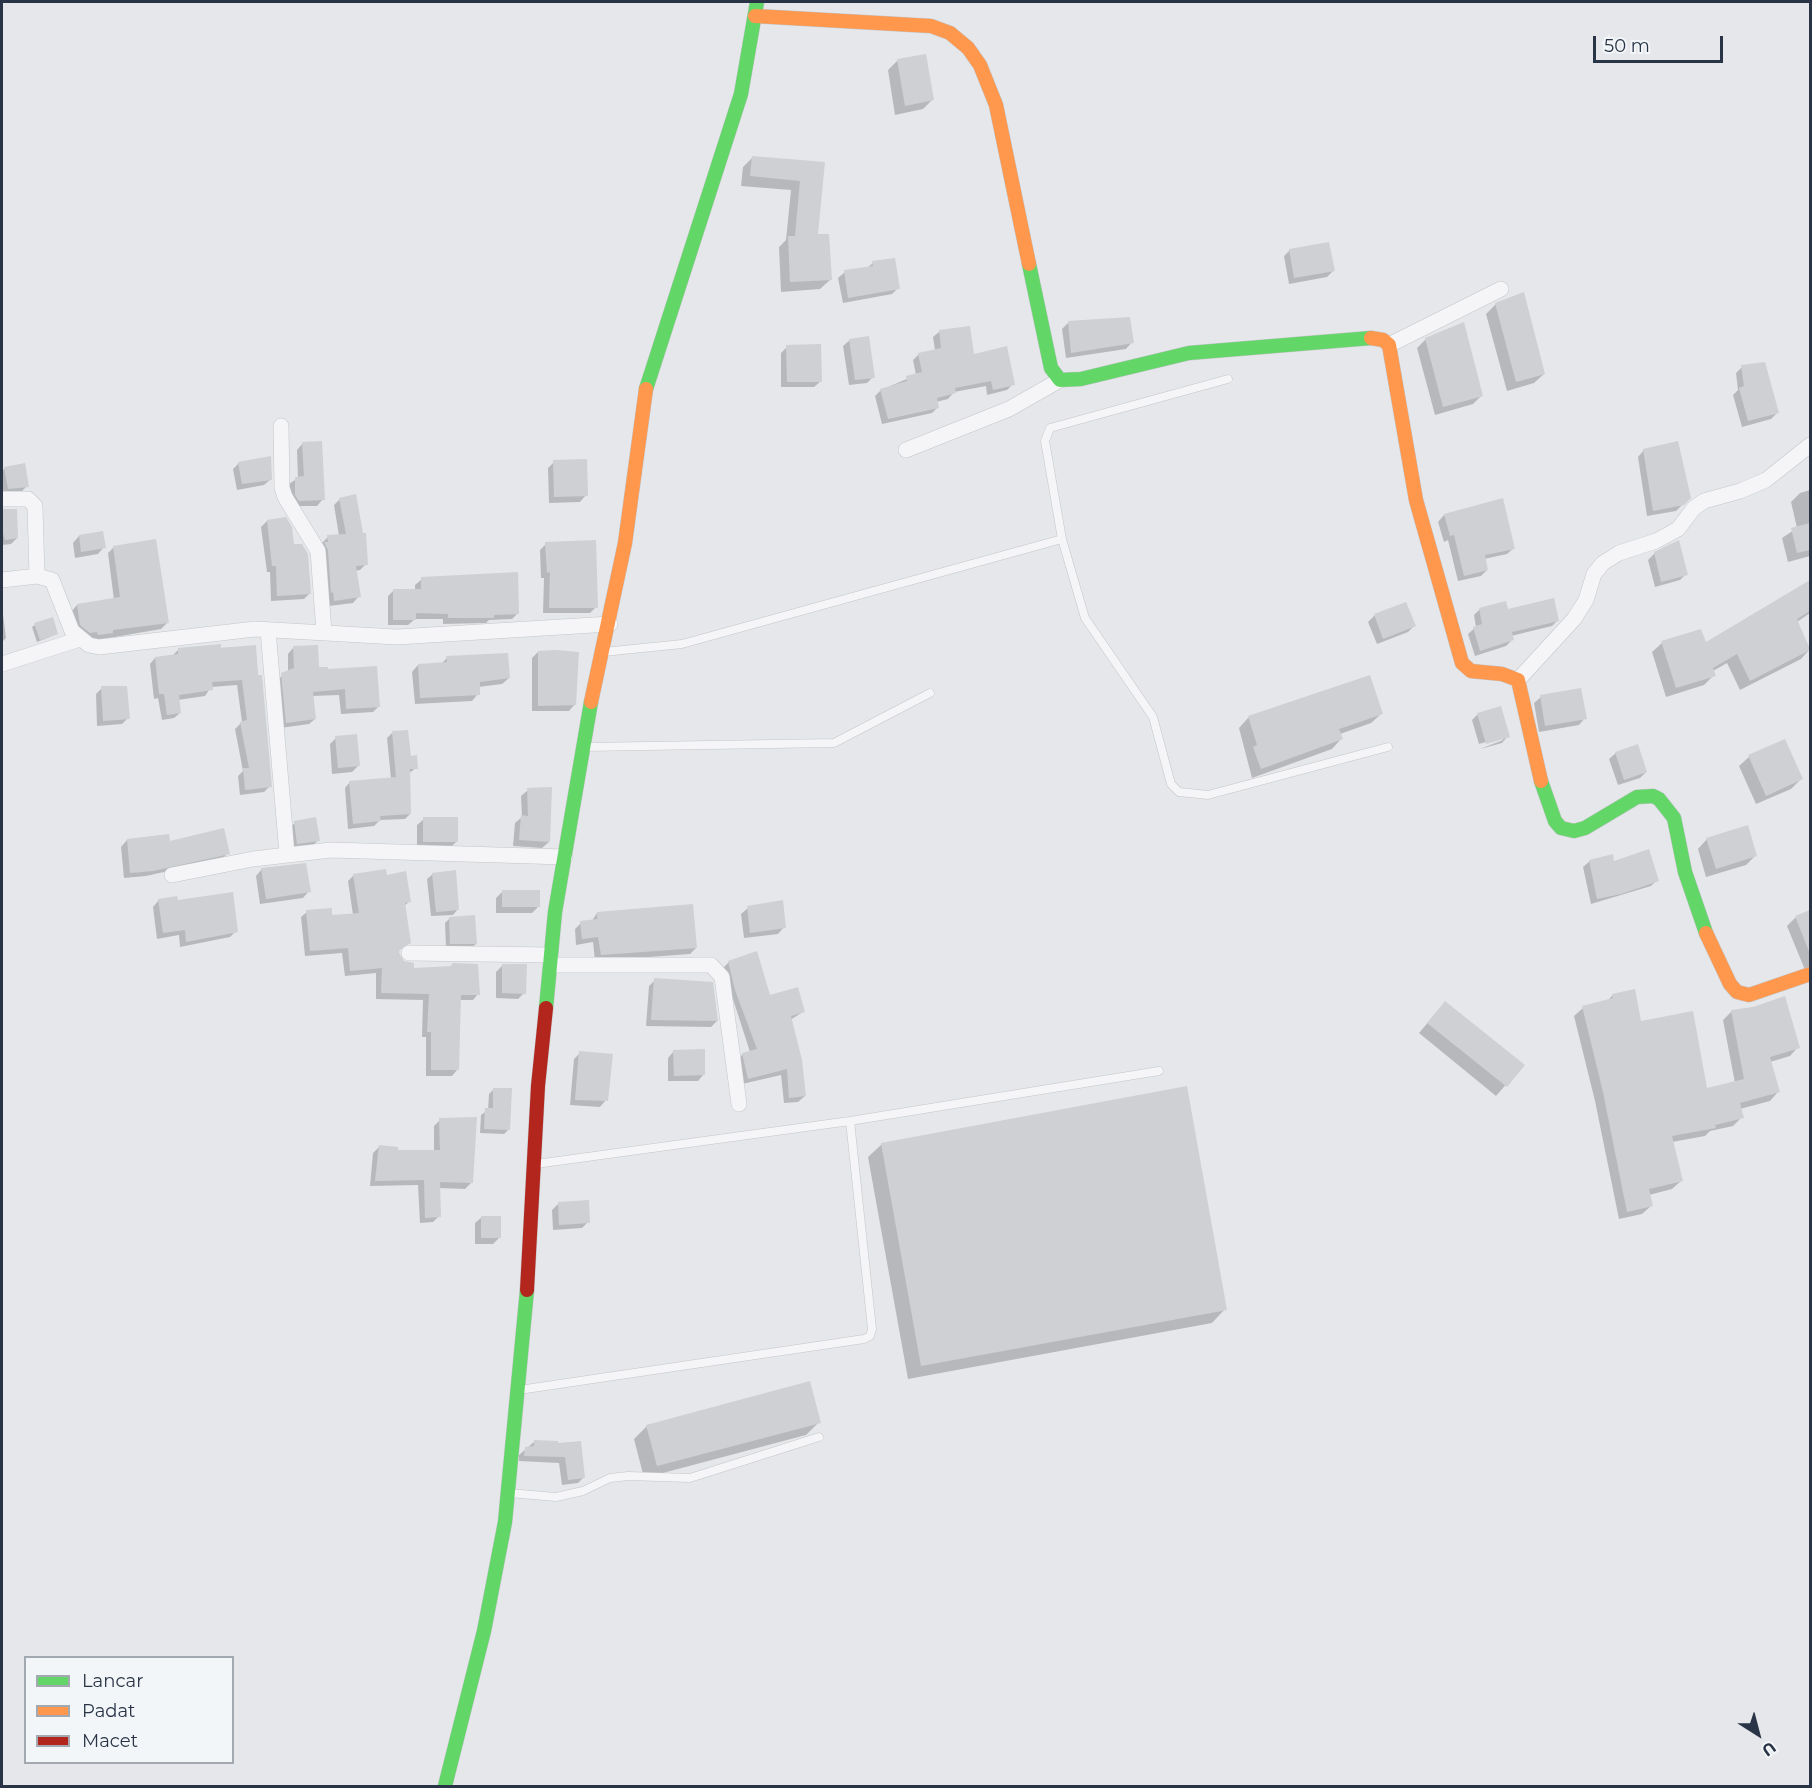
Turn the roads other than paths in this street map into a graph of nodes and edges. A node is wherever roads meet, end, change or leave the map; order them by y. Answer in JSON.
{"nodes":[{"id":1,"x":757,"y":2,"type":"edge"},
{"id":2,"x":755,"y":16,"type":"junction"},
{"id":3,"x":1501,"y":289,"type":"dead end"},
{"id":4,"x":1389,"y":345,"type":"junction"},
{"id":5,"x":1228,"y":379,"type":"dead end"},
{"id":6,"x":1060,"y":380,"type":"junction"},
{"id":7,"x":281,"y":426,"type":"dead end"},
{"id":8,"x":1810,"y":445,"type":"edge"},
{"id":9,"x":906,"y":450,"type":"dead end"},
{"id":10,"x":2,"y":499,"type":"edge"},
{"id":11,"x":1062,"y":539,"type":"junction"},
{"id":12,"x":37,"y":576,"type":"junction"},
{"id":13,"x":2,"y":580,"type":"edge"},
{"id":14,"x":610,"y":624,"type":"junction"},
{"id":15,"x":268,"y":630,"type":"junction"},
{"id":16,"x":324,"y":632,"type":"junction"},
{"id":17,"x":80,"y":639,"type":"junction"},
{"id":18,"x":602,"y":652,"type":"junction"},
{"id":19,"x":2,"y":664,"type":"edge"},
{"id":20,"x":1518,"y":680,"type":"junction"},
{"id":21,"x":930,"y":693,"type":"dead end"},
{"id":22,"x":582,"y":747,"type":"junction"},
{"id":23,"x":1388,"y":747,"type":"dead end"},
{"id":24,"x":287,"y":854,"type":"junction"},
{"id":25,"x":565,"y":857,"type":"junction"},
{"id":26,"x":172,"y":875,"type":"dead end"},
{"id":27,"x":409,"y":953,"type":"dead end"},
{"id":28,"x":551,"y":960,"type":"junction"},
{"id":29,"x":1810,"y":974,"type":"edge"},
{"id":30,"x":1160,"y":1071,"type":"dead end"},
{"id":31,"x":739,"y":1104,"type":"dead end"},
{"id":32,"x":850,"y":1121,"type":"junction"},
{"id":33,"x":532,"y":1165,"type":"junction"},
{"id":34,"x":517,"y":1390,"type":"junction"},
{"id":35,"x":819,"y":1437,"type":"dead end"},
{"id":36,"x":508,"y":1493,"type":"junction"},
{"id":37,"x":445,"y":1786,"type":"edge"}],
"edges":[{"from":1,"to":2,"type":"street"},
{"from":2,"to":6,"type":"street"},
{"from":2,"to":14,"type":"street"},
{"from":3,"to":4,"type":"street"},
{"from":4,"to":6,"type":"street"},
{"from":4,"to":20,"type":"street"},
{"from":5,"to":11,"type":"lane"},
{"from":6,"to":9,"type":"street"},
{"from":7,"to":16,"type":"street"},
{"from":8,"to":20,"type":"street"},
{"from":10,"to":12,"type":"street"},
{"from":11,"to":18,"type":"lane"},
{"from":11,"to":23,"type":"lane"},
{"from":12,"to":13,"type":"street"},
{"from":12,"to":17,"type":"street"},
{"from":14,"to":16,"type":"street"},
{"from":14,"to":18,"type":"street"},
{"from":15,"to":16,"type":"street"},
{"from":15,"to":17,"type":"street"},
{"from":15,"to":24,"type":"street"},
{"from":17,"to":19,"type":"street"},
{"from":18,"to":22,"type":"street"},
{"from":20,"to":29,"type":"street"},
{"from":21,"to":22,"type":"lane"},
{"from":22,"to":25,"type":"street"},
{"from":24,"to":25,"type":"street"},
{"from":24,"to":26,"type":"street"},
{"from":25,"to":28,"type":"street"},
{"from":27,"to":28,"type":"street"},
{"from":28,"to":31,"type":"street"},
{"from":28,"to":33,"type":"street"},
{"from":30,"to":32,"type":"lane"},
{"from":32,"to":33,"type":"lane"},
{"from":32,"to":34,"type":"lane"},
{"from":33,"to":34,"type":"street"},
{"from":34,"to":36,"type":"street"},
{"from":35,"to":36,"type":"lane"},
{"from":36,"to":37,"type":"street"}]}
